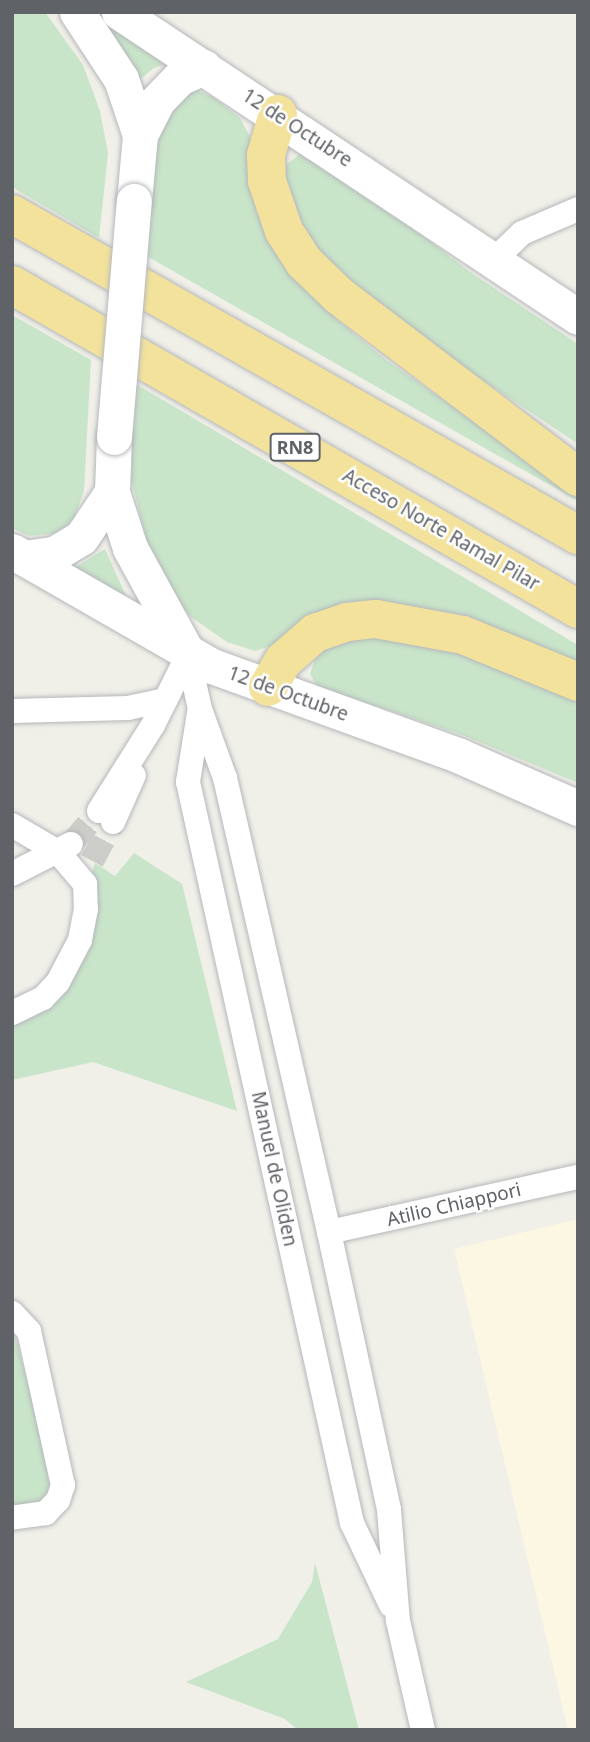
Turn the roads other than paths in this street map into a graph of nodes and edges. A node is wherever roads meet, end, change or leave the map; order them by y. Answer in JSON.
{"nodes":[{"id":1,"x":77,"y":12,"type":"edge"},
{"id":2,"x":119,"y":12,"type":"edge"},
{"id":3,"x":204,"y":66,"type":"junction"},
{"id":4,"x":278,"y":114,"type":"junction"},
{"id":5,"x":140,"y":135,"type":"junction"},
{"id":6,"x":578,"y":208,"type":"edge"},
{"id":7,"x":12,"y":214,"type":"edge"},
{"id":8,"x":495,"y":259,"type":"junction"},
{"id":9,"x":12,"y":285,"type":"edge"},
{"id":10,"x":578,"y":317,"type":"edge"},
{"id":11,"x":578,"y":477,"type":"edge"},
{"id":12,"x":112,"y":492,"type":"junction"},
{"id":13,"x":578,"y":535,"type":"edge"},
{"id":14,"x":18,"y":554,"type":"edge"},
{"id":15,"x":578,"y":609,"type":"edge"},
{"id":16,"x":188,"y":655,"type":"junction"},
{"id":17,"x":578,"y":682,"type":"edge"},
{"id":18,"x":268,"y":687,"type":"junction"},
{"id":19,"x":164,"y":700,"type":"junction"},
{"id":20,"x":200,"y":709,"type":"junction"},
{"id":21,"x":12,"y":711,"type":"edge"},
{"id":22,"x":578,"y":808,"type":"edge"},
{"id":23,"x":106,"y":817,"type":"tunnel mouth"},
{"id":24,"x":12,"y":825,"type":"edge"},
{"id":25,"x":65,"y":848,"type":"junction"},
{"id":26,"x":12,"y":874,"type":"edge"},
{"id":27,"x":12,"y":1013,"type":"edge"},
{"id":28,"x":578,"y":1177,"type":"edge"},
{"id":29,"x":329,"y":1232,"type":"junction"},
{"id":30,"x":12,"y":1312,"type":"edge"},
{"id":31,"x":12,"y":1518,"type":"edge"},
{"id":32,"x":398,"y":1621,"type":"junction"},
{"id":33,"x":423,"y":1730,"type":"edge"}],
"edges":[{"from":1,"to":5,"type":"street"},
{"from":2,"to":3,"type":"street","name":"12 de Octubre"},
{"from":3,"to":4,"type":"street","name":"12 de Octubre"},
{"from":3,"to":5,"type":"street"},
{"from":4,"to":8,"type":"street","name":"12 de Octubre"},
{"from":4,"to":11,"type":"highway"},
{"from":5,"to":12,"type":"street","bridge":true},
{"from":6,"to":8,"type":"street"},
{"from":7,"to":13,"type":"highway"},
{"from":8,"to":10,"type":"street","name":"12 de Octubre"},
{"from":9,"to":15,"type":"highway","name":"Acceso Norte Ramal Pilar","number":"RN8"},
{"from":12,"to":14,"type":"street"},
{"from":12,"to":16,"type":"street"},
{"from":14,"to":16,"type":"street","name":"12 de Octubre"},
{"from":16,"to":18,"type":"street","name":"12 de Octubre"},
{"from":16,"to":19,"type":"street"},
{"from":16,"to":20,"type":"street","name":"Manuel de Oliden"},
{"from":17,"to":18,"type":"highway"},
{"from":18,"to":22,"type":"street","name":"12 de Octubre"},
{"from":19,"to":21,"type":"street"},
{"from":19,"to":23,"type":"street"},
{"from":20,"to":29,"type":"street","name":"Manuel de Oliden"},
{"from":20,"to":32,"type":"street","name":"Manuel de Oliden"},
{"from":24,"to":25,"type":"street"},
{"from":25,"to":26,"type":"street"},
{"from":25,"to":27,"type":"street"},
{"from":28,"to":29,"type":"street","name":"Atilio Chiappori"},
{"from":29,"to":32,"type":"street","name":"Manuel de Oliden"},
{"from":30,"to":31,"type":"street"},
{"from":32,"to":33,"type":"street","name":"Manuel de Oliden"}]}
